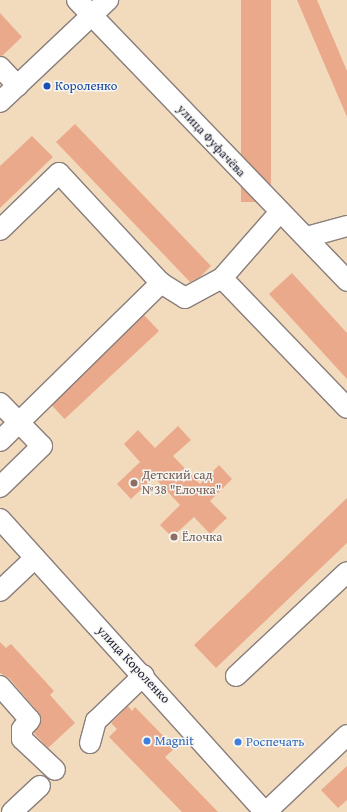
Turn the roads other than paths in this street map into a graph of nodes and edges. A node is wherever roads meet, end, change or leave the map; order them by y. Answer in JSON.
{"nodes":[{"id":1,"x":77,"y":0,"type":"edge"},
{"id":2,"x":108,"y":0,"type":"edge"},
{"id":3,"x":92,"y":15,"type":"junction"},
{"id":4,"x":0,"y":67,"type":"edge"},
{"id":5,"x":18,"y":86,"type":"junction"},
{"id":6,"x":0,"y":102,"type":"edge"},
{"id":7,"x":279,"y":213,"type":"junction"},
{"id":8,"x":347,"y":226,"type":"edge"},
{"id":9,"x":0,"y":230,"type":"edge"},
{"id":10,"x":307,"y":237,"type":"junction"},
{"id":11,"x":222,"y":278,"type":"junction"},
{"id":12,"x":347,"y":281,"type":"edge"},
{"id":13,"x":161,"y":283,"type":"junction"},
{"id":14,"x":0,"y":403,"type":"edge"},
{"id":15,"x":347,"y":408,"type":"edge"},
{"id":16,"x":19,"y":422,"type":"junction"},
{"id":17,"x":0,"y":441,"type":"edge"},
{"id":18,"x":0,"y":487,"type":"edge"},
{"id":19,"x":0,"y":519,"type":"edge"},
{"id":20,"x":36,"y":558,"type":"junction"},
{"id":21,"x":347,"y":572,"type":"edge"},
{"id":22,"x":0,"y":591,"type":"edge"},
{"id":23,"x":144,"y":675,"type":"junction"},
{"id":24,"x":236,"y":676,"type":"dead end"},
{"id":25,"x":0,"y":686,"type":"edge"},
{"id":26,"x":347,"y":735,"type":"edge"},
{"id":27,"x":90,"y":743,"type":"dead end"},
{"id":28,"x":55,"y":770,"type":"dead end"},
{"id":29,"x":40,"y":786,"type":"dead end"},
{"id":30,"x":12,"y":812,"type":"edge"},
{"id":31,"x":265,"y":812,"type":"edge"}],
"edges":[{"from":1,"to":3,"type":"street","name":"улица Фуфачёва"},
{"from":2,"to":3,"type":"street"},
{"from":3,"to":5,"type":"street"},
{"from":3,"to":7,"type":"street","name":"улица Фуфачёва"},
{"from":4,"to":5,"type":"street"},
{"from":5,"to":6,"type":"street"},
{"from":7,"to":10,"type":"street","name":"улица Фуфачёва"},
{"from":7,"to":11,"type":"street"},
{"from":8,"to":10,"type":"street"},
{"from":9,"to":13,"type":"street"},
{"from":10,"to":12,"type":"street","name":"улица Фуфачёва"},
{"from":11,"to":13,"type":"street"},
{"from":11,"to":15,"type":"street"},
{"from":13,"to":16,"type":"street"},
{"from":14,"to":16,"type":"street"},
{"from":16,"to":17,"type":"street"},
{"from":16,"to":18,"type":"street"},
{"from":19,"to":20,"type":"street","name":"улица Короленко"},
{"from":20,"to":22,"type":"street"},
{"from":20,"to":23,"type":"street","name":"улица Короленко"},
{"from":21,"to":24,"type":"street"},
{"from":23,"to":27,"type":"street"},
{"from":23,"to":31,"type":"street","name":"улица Короленко"},
{"from":25,"to":28,"type":"street"},
{"from":26,"to":31,"type":"street"},
{"from":29,"to":30,"type":"street"}]}
